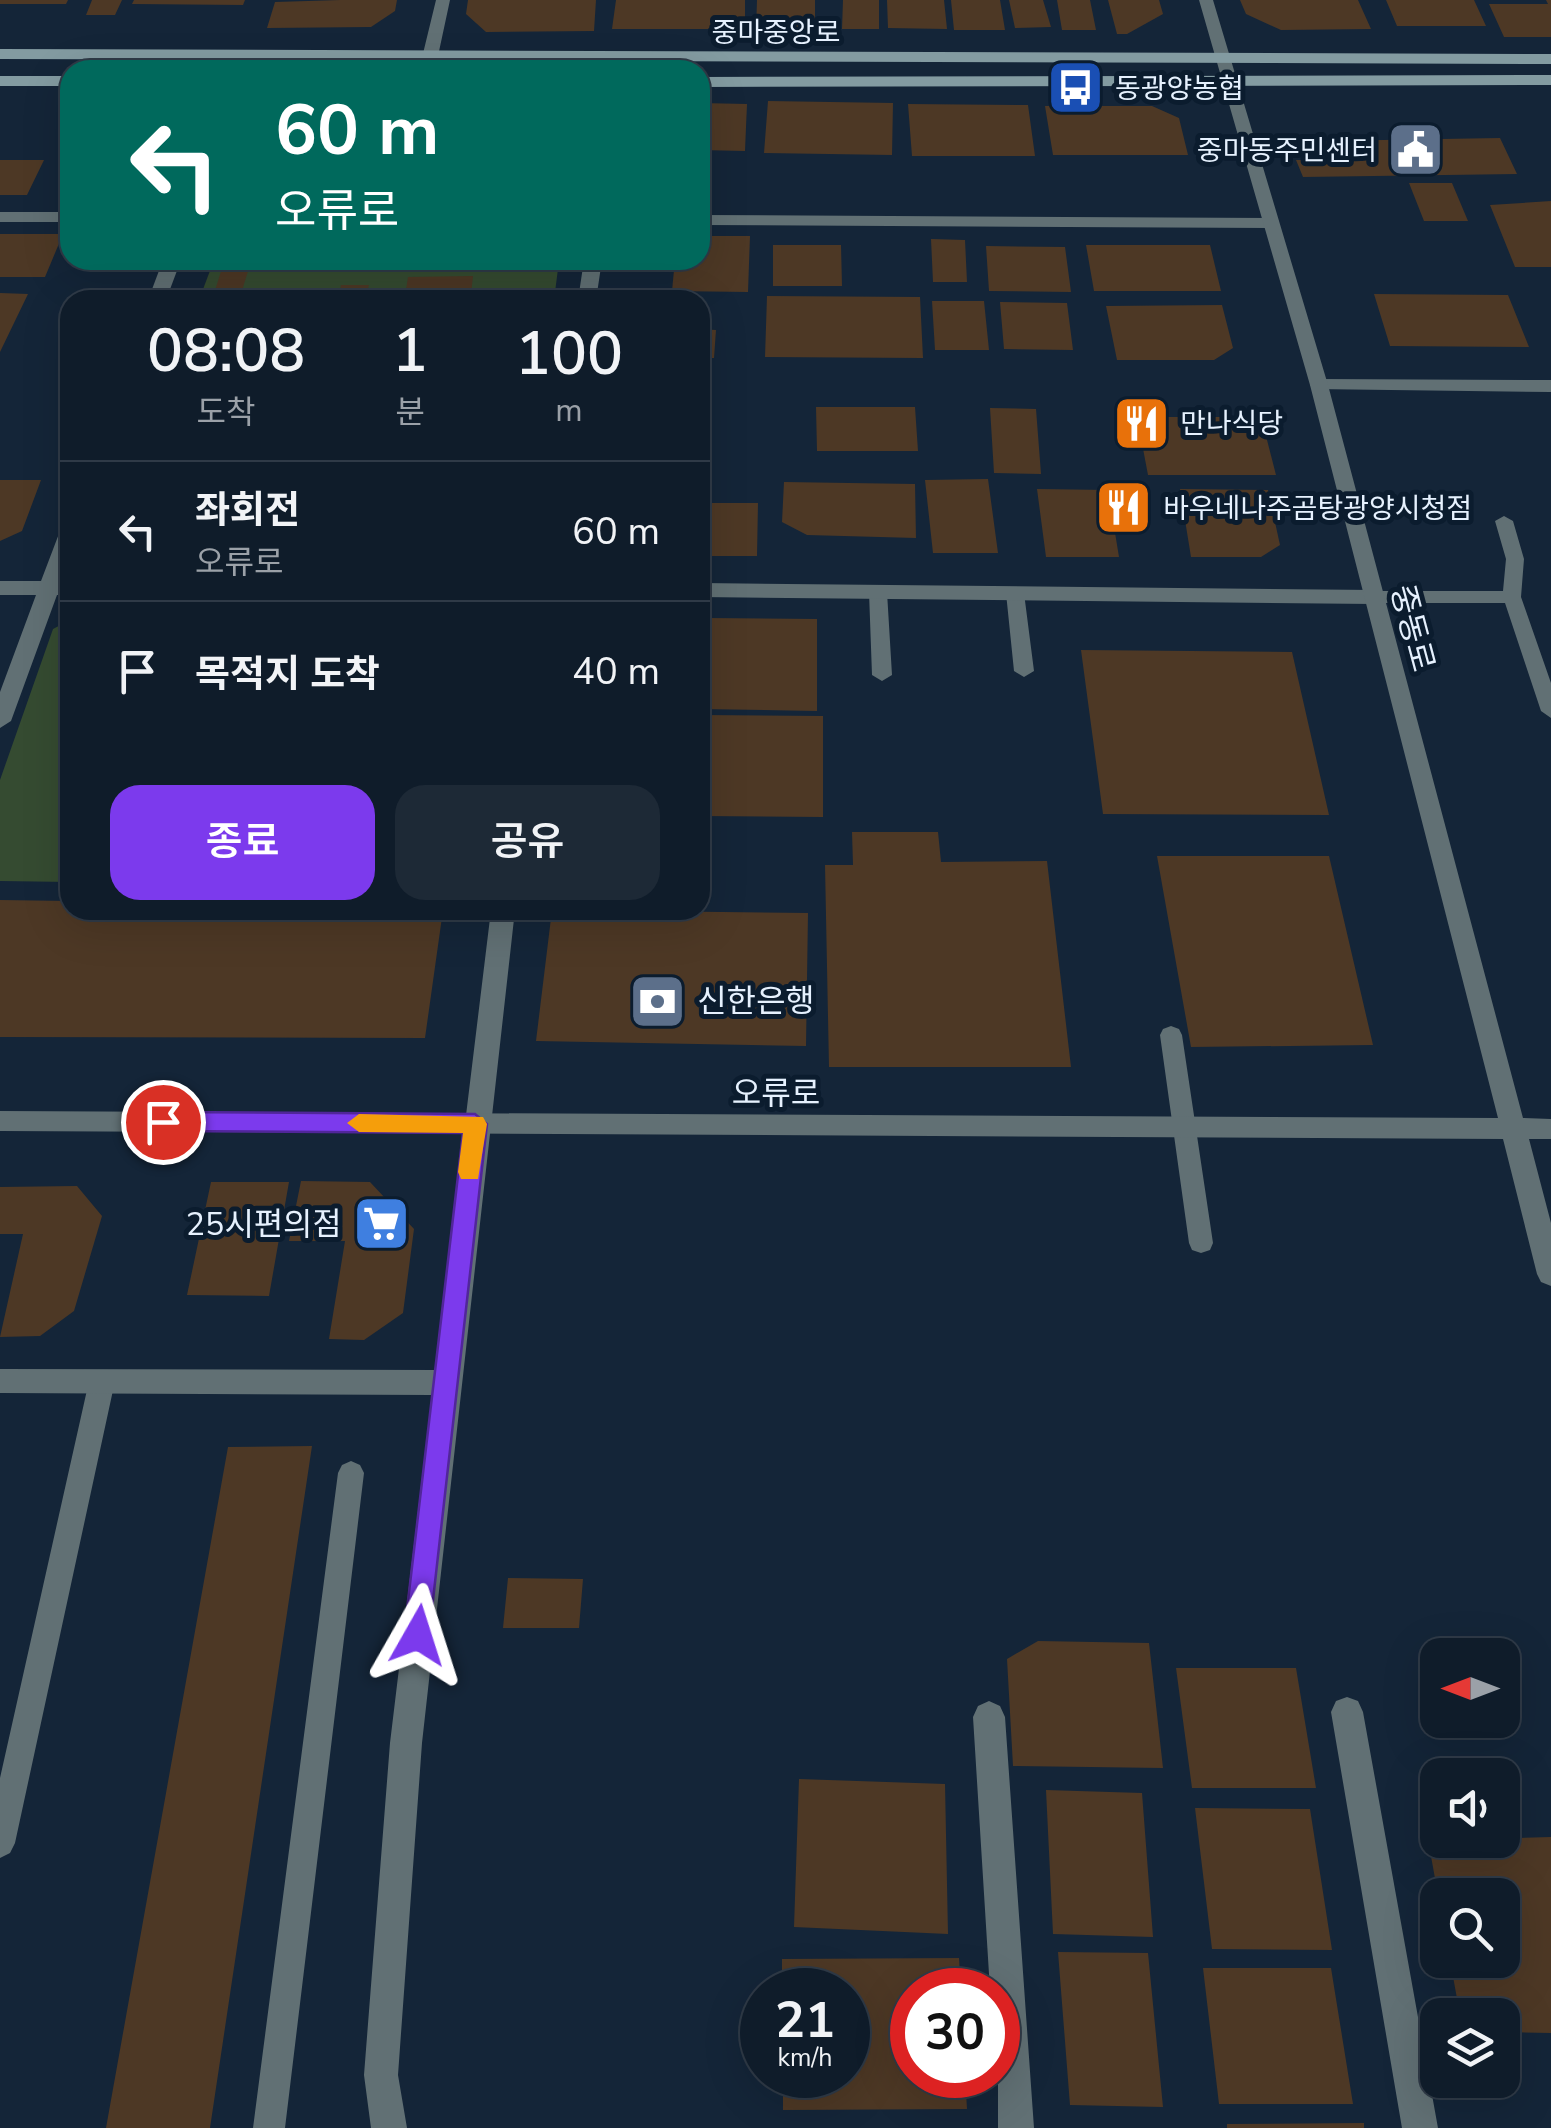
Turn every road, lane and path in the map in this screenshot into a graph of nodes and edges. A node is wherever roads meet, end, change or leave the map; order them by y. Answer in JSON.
{"nodes":[{"id":1,"x":443,"y":0,"type":"edge"},
{"id":2,"x":1206,"y":0,"type":"edge"},
{"id":3,"x":0,"y":54,"type":"edge"},
{"id":4,"x":1551,"y":59,"type":"edge"},
{"id":5,"x":322,"y":60,"type":"edge"},
{"id":6,"x":429,"y":60,"type":"edge"},
{"id":7,"x":710,"y":65,"type":"edge"},
{"id":8,"x":1226,"y":70,"type":"junction"},
{"id":9,"x":1551,"y":80,"type":"edge"},
{"id":10,"x":0,"y":81,"type":"edge"},
{"id":11,"x":60,"y":81,"type":"edge"},
{"id":12,"x":710,"y":82,"type":"edge"},
{"id":13,"x":0,"y":217,"type":"edge"},
{"id":14,"x":60,"y":217,"type":"edge"},
{"id":15,"x":710,"y":220,"type":"edge"},
{"id":16,"x":1271,"y":223,"type":"junction"},
{"id":17,"x":1320,"y":384,"type":"junction"},
{"id":18,"x":1551,"y":386,"type":"edge"},
{"id":19,"x":1504,"y":522,"type":"dead end"},
{"id":20,"x":0,"y":588,"type":"edge"},
{"id":21,"x":59,"y":588,"type":"edge"},
{"id":22,"x":710,"y":590,"type":"edge"},
{"id":23,"x":878,"y":592,"type":"junction"},
{"id":24,"x":1015,"y":593,"type":"junction"},
{"id":25,"x":1374,"y":597,"type":"junction"},
{"id":26,"x":1512,"y":597,"type":"junction"},
{"id":27,"x":1024,"y":671,"type":"dead end"},
{"id":28,"x":882,"y":675,"type":"dead end"},
{"id":29,"x":1551,"y":711,"type":"edge"},
{"id":30,"x":0,"y":721,"type":"edge"},
{"id":31,"x":502,"y":920,"type":"edge"},
{"id":32,"x":1171,"y":1034,"type":"dead end"},
{"id":33,"x":0,"y":1121,"type":"edge"},
{"id":34,"x":475,"y":1124,"type":"junction"},
{"id":35,"x":1186,"y":1127,"type":"junction"},
{"id":36,"x":1515,"y":1128,"type":"junction"},
{"id":37,"x":1551,"y":1129,"type":"edge"},
{"id":38,"x":1201,"y":1243,"type":"dead end"},
{"id":39,"x":1551,"y":1274,"type":"edge"},
{"id":40,"x":0,"y":1381,"type":"edge"},
{"id":41,"x":102,"y":1381,"type":"junction"},
{"id":42,"x":446,"y":1383,"type":"junction"},
{"id":43,"x":350,"y":1473,"type":"dead end"},
{"id":44,"x":1346,"y":1712,"type":"dead end"},
{"id":45,"x":989,"y":1717,"type":"dead end"},
{"id":46,"x":9,"y":1756,"type":"edge"},
{"id":47,"x":0,"y":1843,"type":"edge"},
{"id":48,"x":269,"y":2128,"type":"edge"},
{"id":49,"x":389,"y":2128,"type":"edge"},
{"id":50,"x":1016,"y":2128,"type":"edge"},
{"id":51,"x":1420,"y":2128,"type":"edge"}],
"edges":[{"from":1,"to":6,"type":"street"},
{"from":2,"to":8,"type":"street","name":"중동로"},
{"from":3,"to":5,"type":"main road","name":"중마중앙로"},
{"from":4,"to":8,"type":"main road","name":"중마중앙로"},
{"from":7,"to":8,"type":"main road","name":"중마중앙로"},
{"from":8,"to":9,"type":"main road","name":"중마중앙로"},
{"from":8,"to":12,"type":"main road","name":"중마중앙로"},
{"from":8,"to":16,"type":"street","name":"중동로"},
{"from":10,"to":11,"type":"main road"},
{"from":13,"to":14,"type":"street"},
{"from":15,"to":16,"type":"street"},
{"from":16,"to":17,"type":"street","name":"중동로"},
{"from":17,"to":18,"type":"street"},
{"from":17,"to":25,"type":"street","name":"중동로"},
{"from":19,"to":26,"type":"lane"},
{"from":20,"to":21,"type":"street"},
{"from":21,"to":30,"type":"street"},
{"from":22,"to":23,"type":"street"},
{"from":23,"to":24,"type":"street"},
{"from":23,"to":28,"type":"lane"},
{"from":24,"to":25,"type":"street"},
{"from":24,"to":27,"type":"lane"},
{"from":25,"to":26,"type":"lane"},
{"from":25,"to":36,"type":"street","name":"중동로"},
{"from":26,"to":29,"type":"lane"},
{"from":31,"to":34,"type":"street"},
{"from":32,"to":35,"type":"lane"},
{"from":33,"to":34,"type":"street","name":"오류로"},
{"from":34,"to":35,"type":"street","name":"오류로"},
{"from":34,"to":42,"type":"street"},
{"from":35,"to":36,"type":"street","name":"오류로"},
{"from":35,"to":38,"type":"lane"},
{"from":36,"to":37,"type":"street","name":"오류로"},
{"from":36,"to":39,"type":"street","name":"중동로"},
{"from":40,"to":41,"type":"street"},
{"from":41,"to":42,"type":"street"},
{"from":41,"to":46,"type":"lane"},
{"from":42,"to":49,"type":"street"},
{"from":43,"to":48,"type":"lane"},
{"from":44,"to":51,"type":"street"},
{"from":45,"to":50,"type":"street"},
{"from":46,"to":47,"type":"lane"}]}
